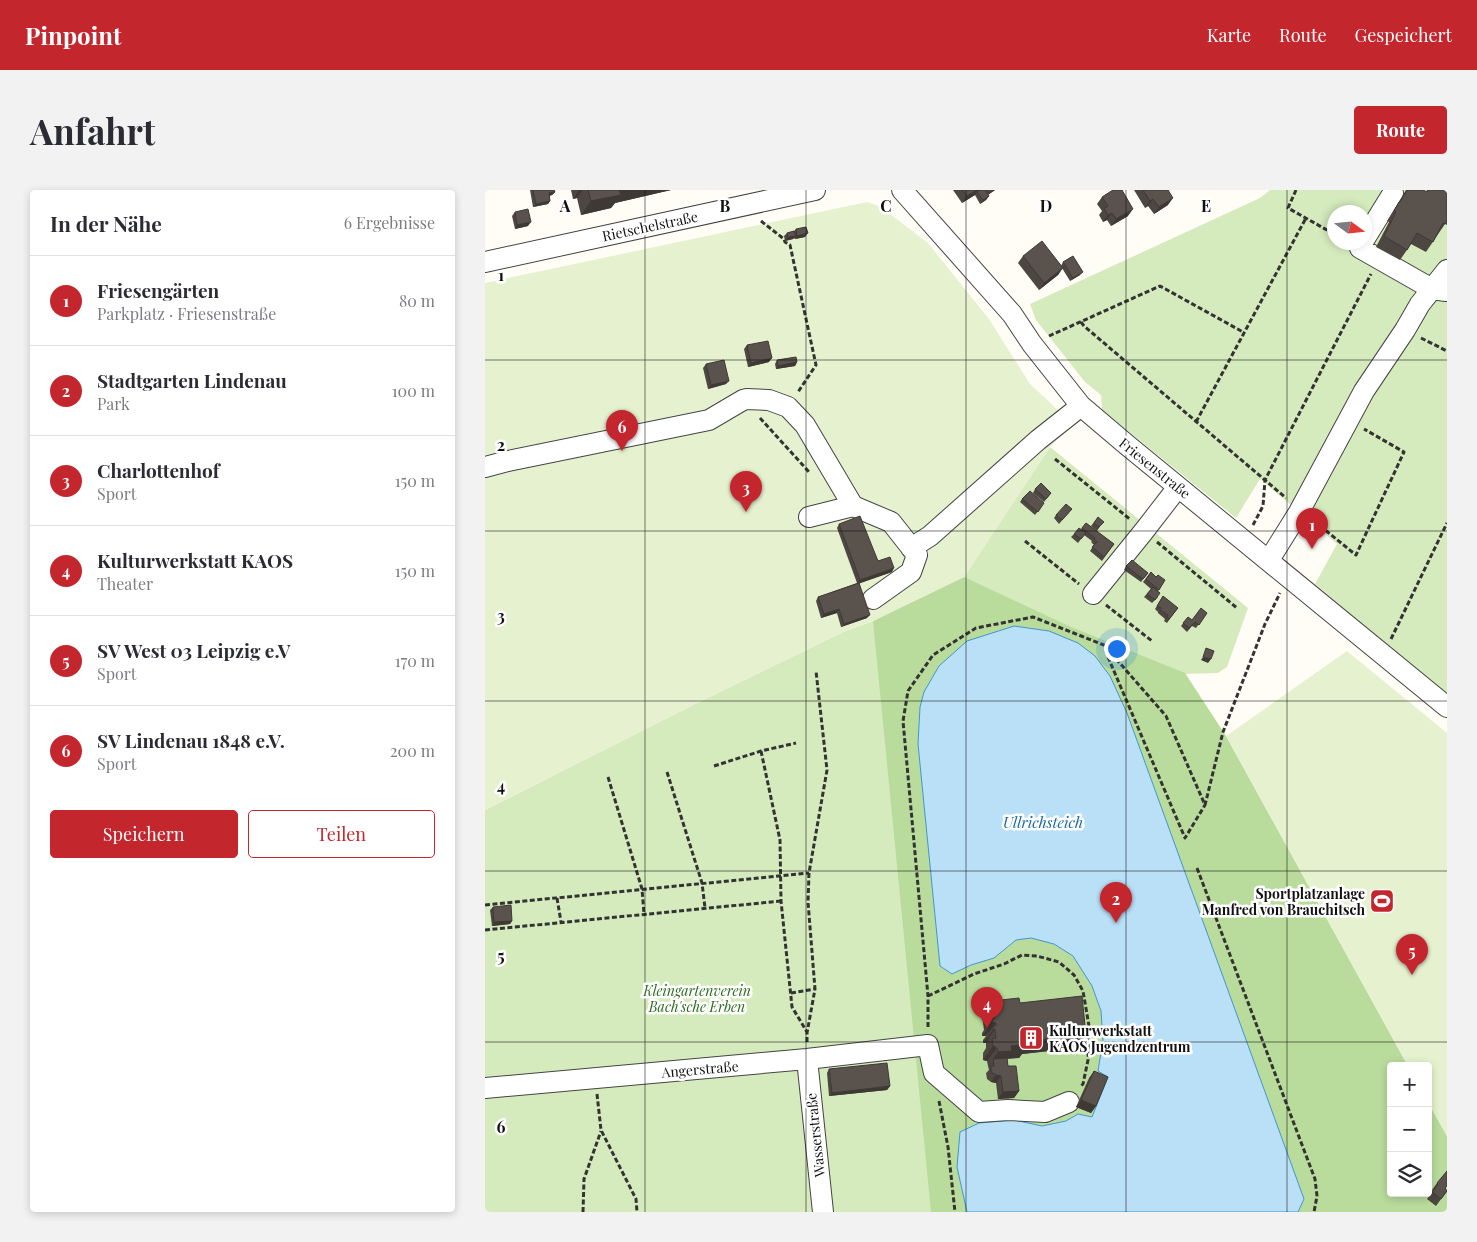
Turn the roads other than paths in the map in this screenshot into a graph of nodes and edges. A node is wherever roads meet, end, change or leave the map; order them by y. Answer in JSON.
{"nodes":[{"id":1,"x":815,"y":190,"type":"edge"},
{"id":2,"x":901,"y":190,"type":"edge"},
{"id":3,"x":1393,"y":194,"type":"dead end"},
{"id":4,"x":1372,"y":228,"type":"edge"},
{"id":5,"x":1363,"y":250,"type":"edge"},
{"id":6,"x":485,"y":262,"type":"edge"},
{"id":7,"x":1447,"y":270,"type":"edge"},
{"id":8,"x":1440,"y":290,"type":"edge"},
{"id":9,"x":1081,"y":406,"type":"junction"},
{"id":10,"x":485,"y":467,"type":"edge"},
{"id":11,"x":1178,"y":487,"type":"junction"},
{"id":12,"x":853,"y":506,"type":"junction"},
{"id":13,"x":809,"y":517,"type":"dead end"},
{"id":14,"x":911,"y":548,"type":"junction"},
{"id":15,"x":1269,"y":560,"type":"junction"},
{"id":16,"x":1093,"y":594,"type":"road end"},
{"id":17,"x":873,"y":599,"type":"dead end"},
{"id":18,"x":1447,"y":707,"type":"edge"},
{"id":19,"x":807,"y":1059,"type":"junction"},
{"id":20,"x":485,"y":1088,"type":"edge"},
{"id":21,"x":1069,"y":1102,"type":"road end"},
{"id":22,"x":823,"y":1212,"type":"edge"}],
"edges":[{"from":1,"to":6,"type":"street","name":"Rietschelstraße"},
{"from":2,"to":9,"type":"street","name":"Friesenstraße"},
{"from":3,"to":4,"type":"street"},
{"from":5,"to":8,"type":"street"},
{"from":7,"to":8,"type":"street"},
{"from":8,"to":15,"type":"street"},
{"from":9,"to":11,"type":"street","name":"Friesenstraße"},
{"from":9,"to":14,"type":"street"},
{"from":10,"to":12,"type":"street"},
{"from":11,"to":15,"type":"street","name":"Friesenstraße"},
{"from":11,"to":16,"type":"street"},
{"from":12,"to":13,"type":"street"},
{"from":12,"to":14,"type":"street"},
{"from":14,"to":17,"type":"street"},
{"from":15,"to":18,"type":"street","name":"Friesenstraße"},
{"from":19,"to":20,"type":"street","name":"Angerstraße"},
{"from":19,"to":21,"type":"street","name":"Angerstraße"},
{"from":19,"to":22,"type":"street","name":"Wasserstraße"}]}
